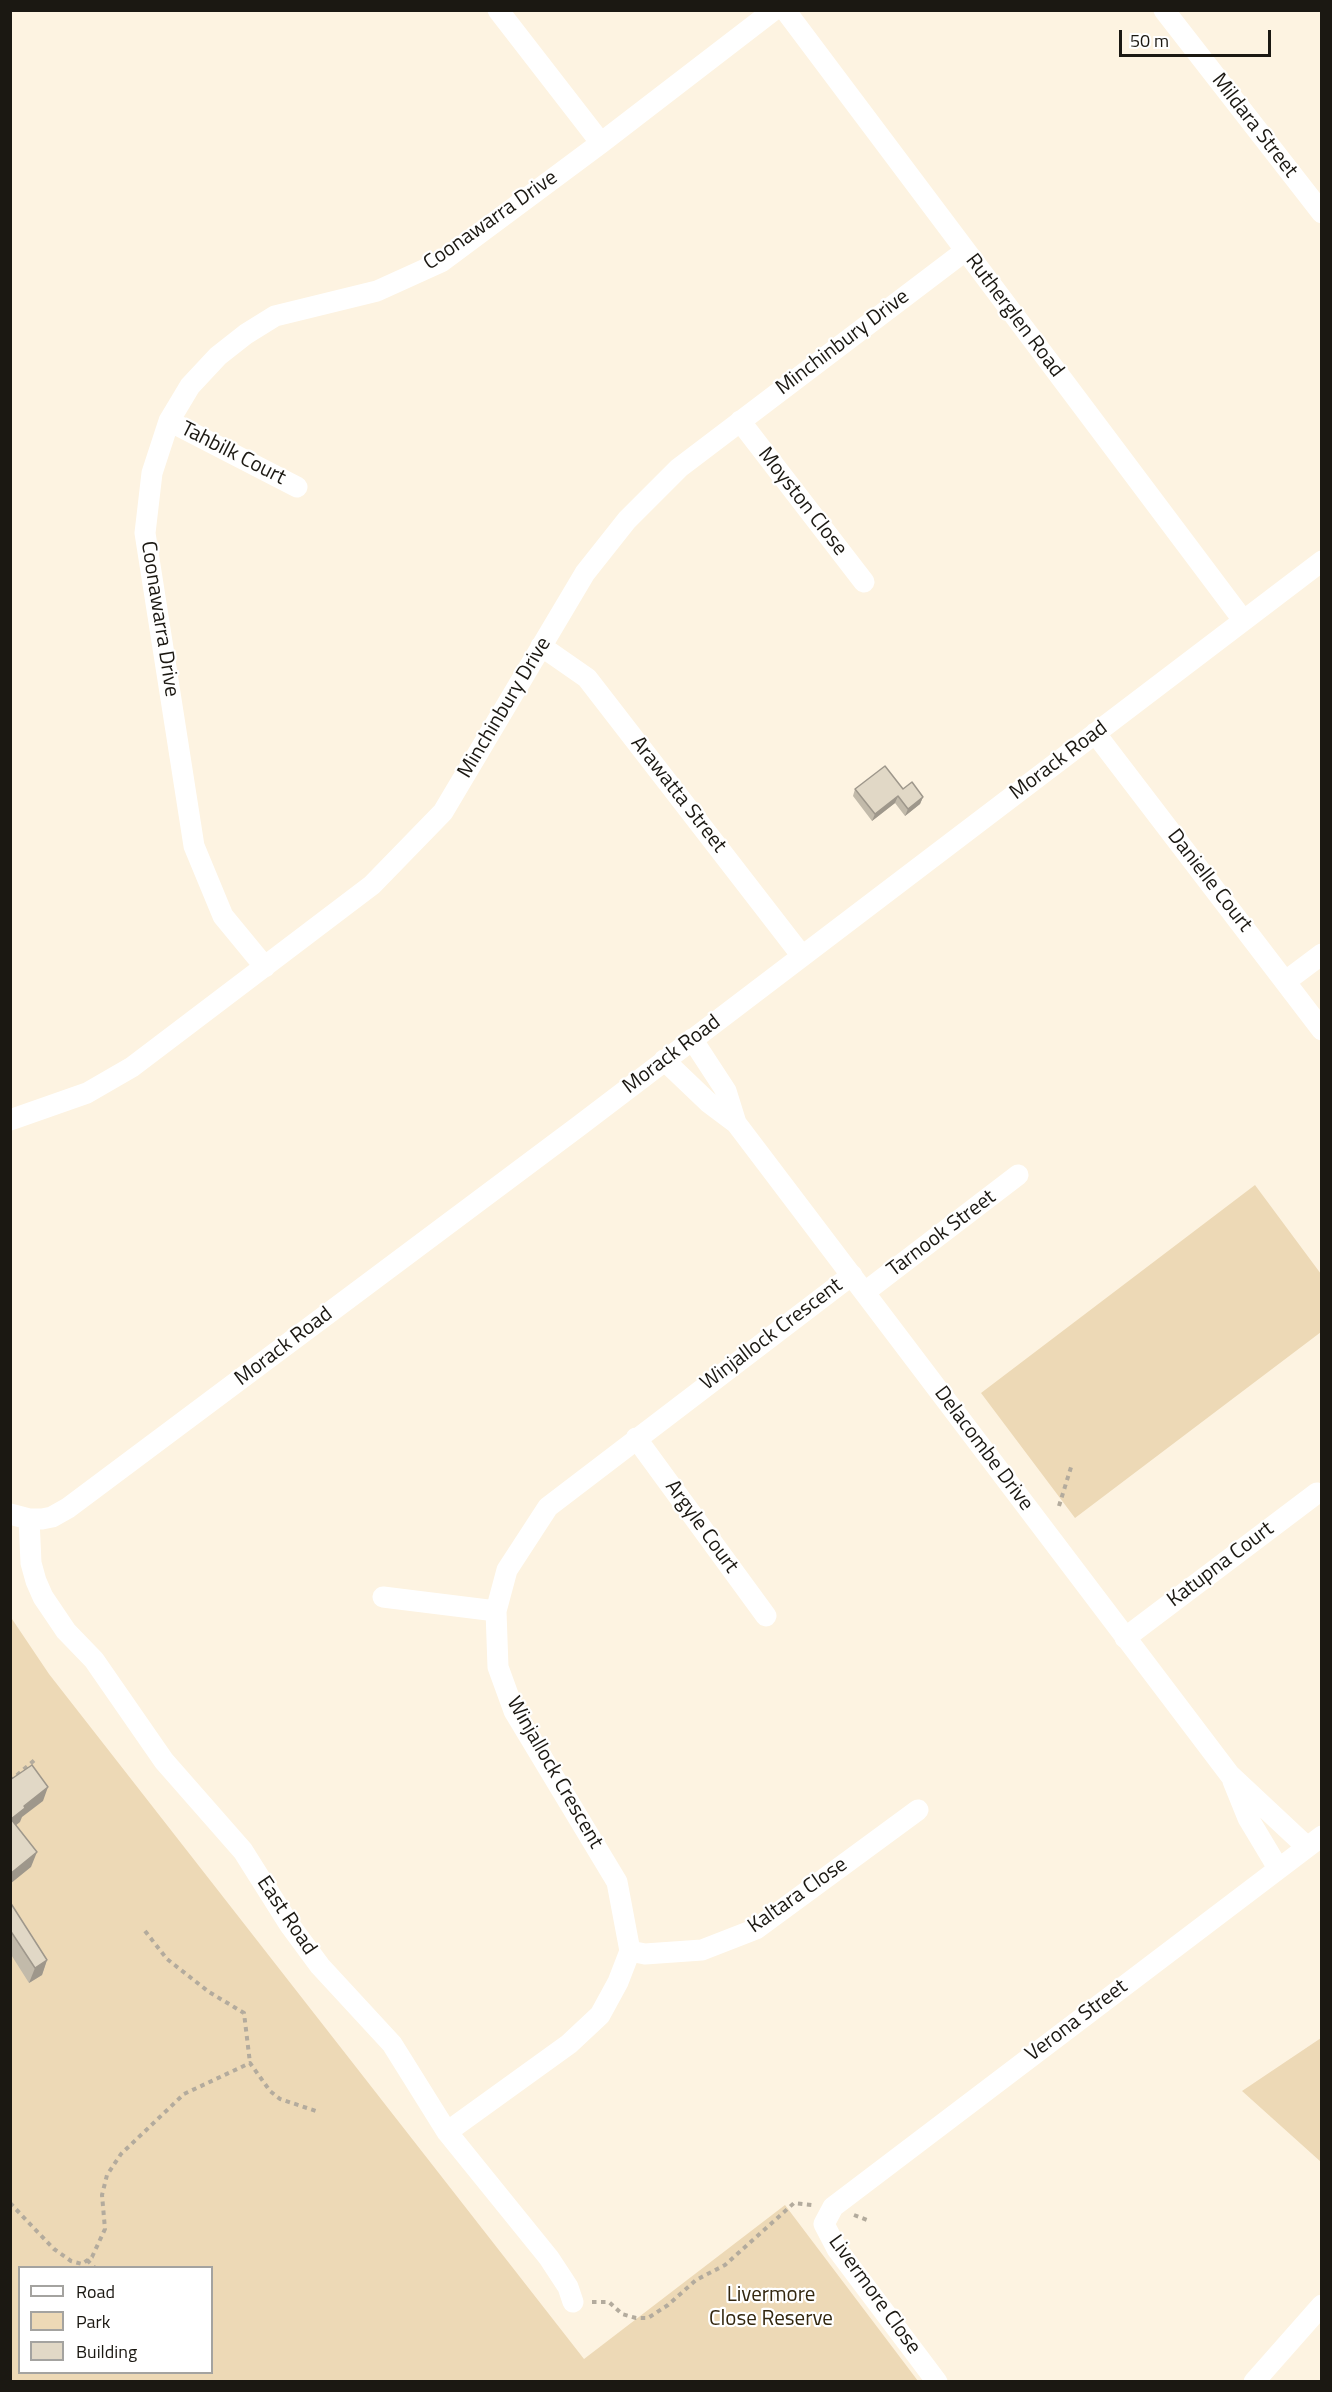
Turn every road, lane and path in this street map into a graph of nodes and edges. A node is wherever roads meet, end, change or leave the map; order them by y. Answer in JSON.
{"nodes":[{"id":1,"x":498,"y":10,"type":"edge"},
{"id":2,"x":774,"y":10,"type":"edge"},
{"id":3,"x":785,"y":10,"type":"edge"},
{"id":4,"x":1164,"y":10,"type":"edge"},
{"id":5,"x":601,"y":143,"type":"junction"},
{"id":6,"x":1322,"y":213,"type":"edge"},
{"id":7,"x":964,"y":251,"type":"junction"},
{"id":8,"x":169,"y":421,"type":"junction"},
{"id":9,"x":740,"y":421,"type":"junction"},
{"id":10,"x":297,"y":487,"type":"dead end"},
{"id":11,"x":1322,"y":561,"type":"edge"},
{"id":12,"x":864,"y":582,"type":"dead end"},
{"id":13,"x":1243,"y":620,"type":"junction"},
{"id":14,"x":541,"y":646,"type":"junction"},
{"id":15,"x":1095,"y":733,"type":"junction"},
{"id":16,"x":1322,"y":954,"type":"edge"},
{"id":17,"x":802,"y":956,"type":"junction"},
{"id":18,"x":265,"y":967,"type":"junction"},
{"id":19,"x":1286,"y":981,"type":"junction"},
{"id":20,"x":1322,"y":1030,"type":"edge"},
{"id":21,"x":692,"y":1039,"type":"junction"},
{"id":22,"x":664,"y":1060,"type":"junction"},
{"id":23,"x":10,"y":1120,"type":"edge"},
{"id":24,"x":736,"y":1123,"type":"junction"},
{"id":25,"x":1018,"y":1175,"type":"dead end"},
{"id":26,"x":852,"y":1275,"type":"junction"},
{"id":27,"x":865,"y":1292,"type":"junction"},
{"id":28,"x":636,"y":1438,"type":"junction"},
{"id":29,"x":1072,"y":1464,"type":"dead end"},
{"id":30,"x":1317,"y":1493,"type":"dead end"},
{"id":31,"x":1059,"y":1506,"type":"dead end"},
{"id":32,"x":20,"y":1517,"type":"edge"},
{"id":33,"x":383,"y":1597,"type":"dead end"},
{"id":34,"x":496,"y":1611,"type":"junction"},
{"id":35,"x":766,"y":1616,"type":"dead end"},
{"id":36,"x":1125,"y":1638,"type":"junction"},
{"id":37,"x":37,"y":1758,"type":"dead end"},
{"id":38,"x":1230,"y":1775,"type":"junction"},
{"id":39,"x":10,"y":1780,"type":"edge"},
{"id":40,"x":918,"y":1810,"type":"dead end"},
{"id":41,"x":1314,"y":1841,"type":"edge"},
{"id":42,"x":1278,"y":1868,"type":"junction"},
{"id":43,"x":145,"y":1931,"type":"dead end"},
{"id":44,"x":630,"y":1951,"type":"junction"},
{"id":45,"x":250,"y":2063,"type":"junction"},
{"id":46,"x":319,"y":2112,"type":"dead end"},
{"id":47,"x":447,"y":2132,"type":"junction"},
{"id":48,"x":10,"y":2203,"type":"edge"},
{"id":49,"x":833,"y":2207,"type":"junction"},
{"id":50,"x":87,"y":2260,"type":"junction"},
{"id":51,"x":93,"y":2266,"type":"edge"},
{"id":52,"x":573,"y":2302,"type":"joint"},
{"id":53,"x":1322,"y":2305,"type":"edge"},
{"id":54,"x":937,"y":2382,"type":"edge"},
{"id":55,"x":1254,"y":2382,"type":"edge"}],
"edges":[{"from":1,"to":5,"type":"street"},
{"from":2,"to":5,"type":"street","name":"Coonawarra Drive"},
{"from":3,"to":7,"type":"street","name":"Rutherglen Road"},
{"from":4,"to":6,"type":"street","name":"Mildara Street"},
{"from":5,"to":8,"type":"street","name":"Coonawarra Drive"},
{"from":7,"to":9,"type":"street","name":"Minchinbury Drive"},
{"from":7,"to":13,"type":"street","name":"Rutherglen Road"},
{"from":8,"to":10,"type":"street","name":"Tahbilk Court"},
{"from":8,"to":18,"type":"street","name":"Coonawarra Drive"},
{"from":9,"to":12,"type":"street","name":"Moyston Close"},
{"from":9,"to":14,"type":"street","name":"Minchinbury Drive"},
{"from":11,"to":13,"type":"street","name":"Morack Road"},
{"from":13,"to":15,"type":"street","name":"Morack Road"},
{"from":14,"to":17,"type":"street","name":"Arawatta Street"},
{"from":14,"to":18,"type":"street","name":"Minchinbury Drive"},
{"from":15,"to":17,"type":"street","name":"Morack Road"},
{"from":15,"to":19,"type":"street","name":"Danielle Court"},
{"from":16,"to":19,"type":"street"},
{"from":17,"to":21,"type":"street","name":"Morack Road"},
{"from":18,"to":23,"type":"street","name":"Minchinbury Drive"},
{"from":19,"to":20,"type":"street","name":"Danielle Court"},
{"from":21,"to":22,"type":"street","name":"Morack Road"},
{"from":21,"to":24,"type":"street","name":"Delacombe Drive"},
{"from":22,"to":24,"type":"street","name":"Delacombe Drive"},
{"from":22,"to":32,"type":"street","name":"Morack Road"},
{"from":24,"to":26,"type":"street","name":"Delacombe Drive"},
{"from":25,"to":27,"type":"street","name":"Tarnook Street"},
{"from":26,"to":27,"type":"street","name":"Delacombe Drive"},
{"from":26,"to":28,"type":"street","name":"Winjallock Crescent"},
{"from":27,"to":36,"type":"street","name":"Delacombe Drive"},
{"from":28,"to":34,"type":"street","name":"Winjallock Crescent"},
{"from":28,"to":35,"type":"street","name":"Argyle Court"},
{"from":29,"to":31,"type":"path"},
{"from":30,"to":36,"type":"street","name":"Katupna Court"},
{"from":32,"to":47,"type":"street","name":"East Road"},
{"from":33,"to":34,"type":"street"},
{"from":34,"to":44,"type":"street","name":"Winjallock Crescent"},
{"from":36,"to":38,"type":"street","name":"Delacombe Drive"},
{"from":37,"to":39,"type":"path"},
{"from":38,"to":41,"type":"street","name":"Delacombe Drive"},
{"from":38,"to":42,"type":"street","name":"Delacombe Drive"},
{"from":40,"to":44,"type":"street","name":"Kaltara Close"},
{"from":41,"to":42,"type":"street","name":"Verona Street"},
{"from":42,"to":49,"type":"street","name":"Verona Street"},
{"from":43,"to":45,"type":"path"},
{"from":44,"to":47,"type":"street"},
{"from":45,"to":46,"type":"path"},
{"from":45,"to":50,"type":"path"},
{"from":47,"to":52,"type":"street","name":"East Road"},
{"from":48,"to":50,"type":"path"},
{"from":49,"to":52,"type":"path"},
{"from":49,"to":54,"type":"street","name":"Livermore Close"},
{"from":50,"to":51,"type":"path"},
{"from":53,"to":55,"type":"street"}]}
